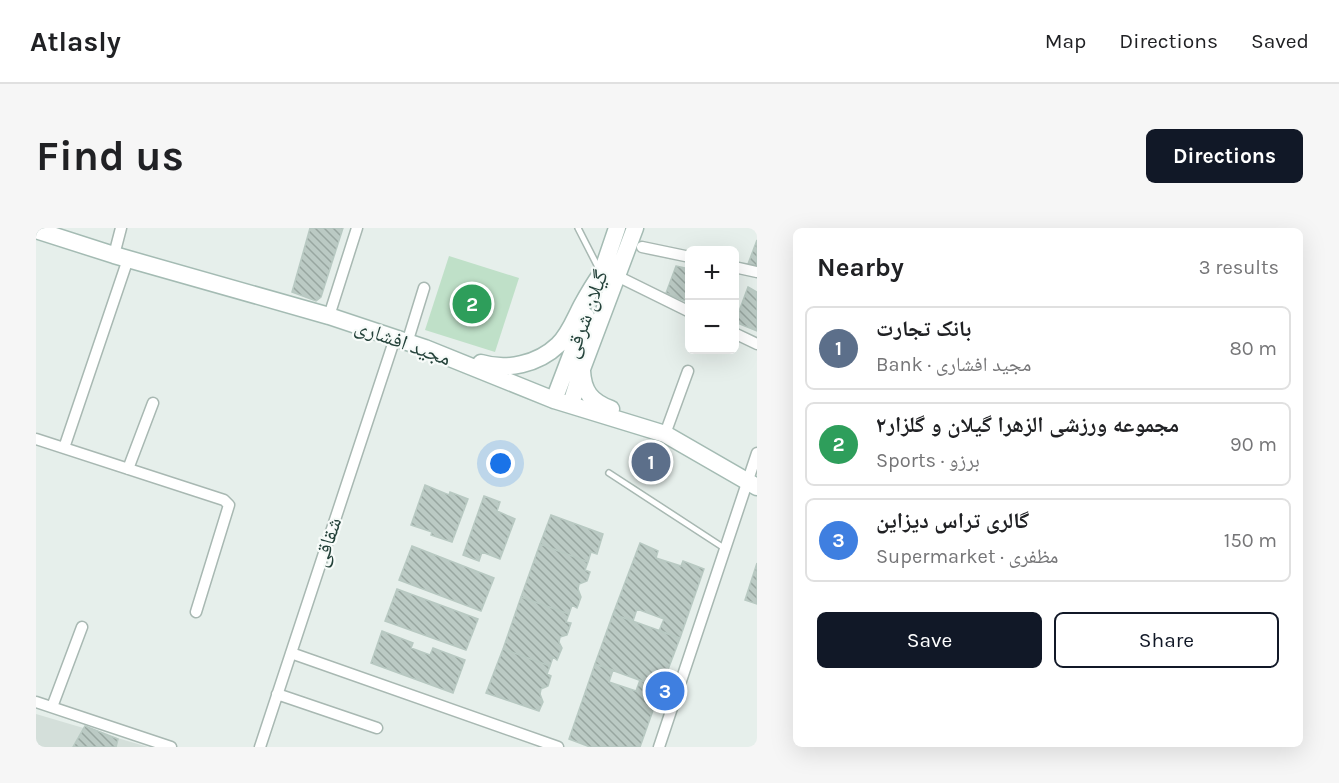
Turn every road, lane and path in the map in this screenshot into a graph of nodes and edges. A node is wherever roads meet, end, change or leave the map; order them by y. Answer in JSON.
{"nodes":[{"id":1,"x":121,"y":228,"type":"edge"},
{"id":2,"x":357,"y":228,"type":"edge"},
{"id":3,"x":578,"y":228,"type":"edge"},
{"id":4,"x":617,"y":228,"type":"edge"},
{"id":5,"x":635,"y":228,"type":"edge"},
{"id":6,"x":36,"y":230,"type":"edge"},
{"id":7,"x":642,"y":247,"type":"dead end"},
{"id":8,"x":685,"y":256,"type":"edge"},
{"id":9,"x":121,"y":257,"type":"junction"},
{"id":10,"x":739,"y":268,"type":"edge"},
{"id":11,"x":757,"y":272,"type":"edge"},
{"id":12,"x":609,"y":275,"type":"junction"},
{"id":13,"x":424,"y":288,"type":"dead end"},
{"id":14,"x":685,"y":310,"type":"edge"},
{"id":15,"x":329,"y":316,"type":"junction"},
{"id":16,"x":739,"y":335,"type":"edge"},
{"id":17,"x":401,"y":340,"type":"junction"},
{"id":18,"x":757,"y":344,"type":"edge"},
{"id":19,"x":425,"y":348,"type":"junction"},
{"id":20,"x":582,"y":369,"type":"junction"},
{"id":21,"x":688,"y":371,"type":"dead end"},
{"id":22,"x":554,"y":400,"type":"junction"},
{"id":23,"x":153,"y":403,"type":"dead end"},
{"id":24,"x":571,"y":404,"type":"junction"},
{"id":25,"x":665,"y":434,"type":"junction"},
{"id":26,"x":36,"y":439,"type":"edge"},
{"id":27,"x":64,"y":448,"type":"junction"},
{"id":28,"x":757,"y":453,"type":"edge"},
{"id":29,"x":128,"y":469,"type":"junction"},
{"id":30,"x":609,"y":473,"type":"dead end"},
{"id":31,"x":752,"y":484,"type":"edge"},
{"id":32,"x":726,"y":549,"type":"junction"},
{"id":33,"x":196,"y":612,"type":"dead end"},
{"id":34,"x":82,"y":627,"type":"dead end"},
{"id":35,"x":291,"y":653,"type":"junction"},
{"id":36,"x":277,"y":694,"type":"junction"},
{"id":37,"x":36,"y":702,"type":"edge"},
{"id":38,"x":52,"y":707,"type":"junction"},
{"id":39,"x":377,"y":728,"type":"dead end"},
{"id":40,"x":553,"y":746,"type":"edge"},
{"id":41,"x":171,"y":747,"type":"edge"},
{"id":42,"x":260,"y":747,"type":"edge"},
{"id":43,"x":659,"y":747,"type":"edge"}],
"edges":[{"from":1,"to":9,"type":"street"},
{"from":2,"to":15,"type":"street"},
{"from":3,"to":12,"type":"lane"},
{"from":4,"to":12,"type":"main road","name":"گیلان شرقی"},
{"from":5,"to":12,"type":"main road","name":"گیلان شرقی"},
{"from":6,"to":9,"type":"main road","name":"مجید افشاری"},
{"from":7,"to":8,"type":"street"},
{"from":9,"to":15,"type":"main road","name":"مجید افشاری"},
{"from":9,"to":27,"type":"street"},
{"from":10,"to":11,"type":"street"},
{"from":12,"to":14,"type":"street"},
{"from":12,"to":19,"type":"main road"},
{"from":12,"to":20,"type":"main road","name":"گیلان شرقی"},
{"from":12,"to":22,"type":"main road","name":"گیلان شرقی"},
{"from":13,"to":17,"type":"street","name":"شقاقی"},
{"from":15,"to":17,"type":"main road","name":"مجید افشاری"},
{"from":16,"to":18,"type":"street"},
{"from":17,"to":19,"type":"main road","name":"مجید افشاری"},
{"from":17,"to":35,"type":"street","name":"شقاقی"},
{"from":19,"to":22,"type":"main road","name":"مجید افشاری"},
{"from":20,"to":24,"type":"main road","name":"گیلان شرقی"},
{"from":20,"to":25,"type":"main road","name":"گیلان شرقی"},
{"from":21,"to":25,"type":"street"},
{"from":22,"to":24,"type":"main road","name":"مجید افشاری"},
{"from":23,"to":29,"type":"street"},
{"from":24,"to":25,"type":"main road","name":"مجید افشاری"},
{"from":25,"to":31,"type":"main road","name":"مجید افشاری"},
{"from":26,"to":27,"type":"street"},
{"from":27,"to":29,"type":"street"},
{"from":28,"to":31,"type":"street"},
{"from":29,"to":33,"type":"street"},
{"from":30,"to":32,"type":"lane"},
{"from":31,"to":32,"type":"street"},
{"from":32,"to":43,"type":"street"},
{"from":34,"to":38,"type":"street"},
{"from":35,"to":36,"type":"street","name":"شقاقی"},
{"from":35,"to":40,"type":"street"},
{"from":36,"to":39,"type":"street"},
{"from":36,"to":42,"type":"street","name":"شقاقی"},
{"from":37,"to":38,"type":"street"},
{"from":38,"to":41,"type":"street"}]}
